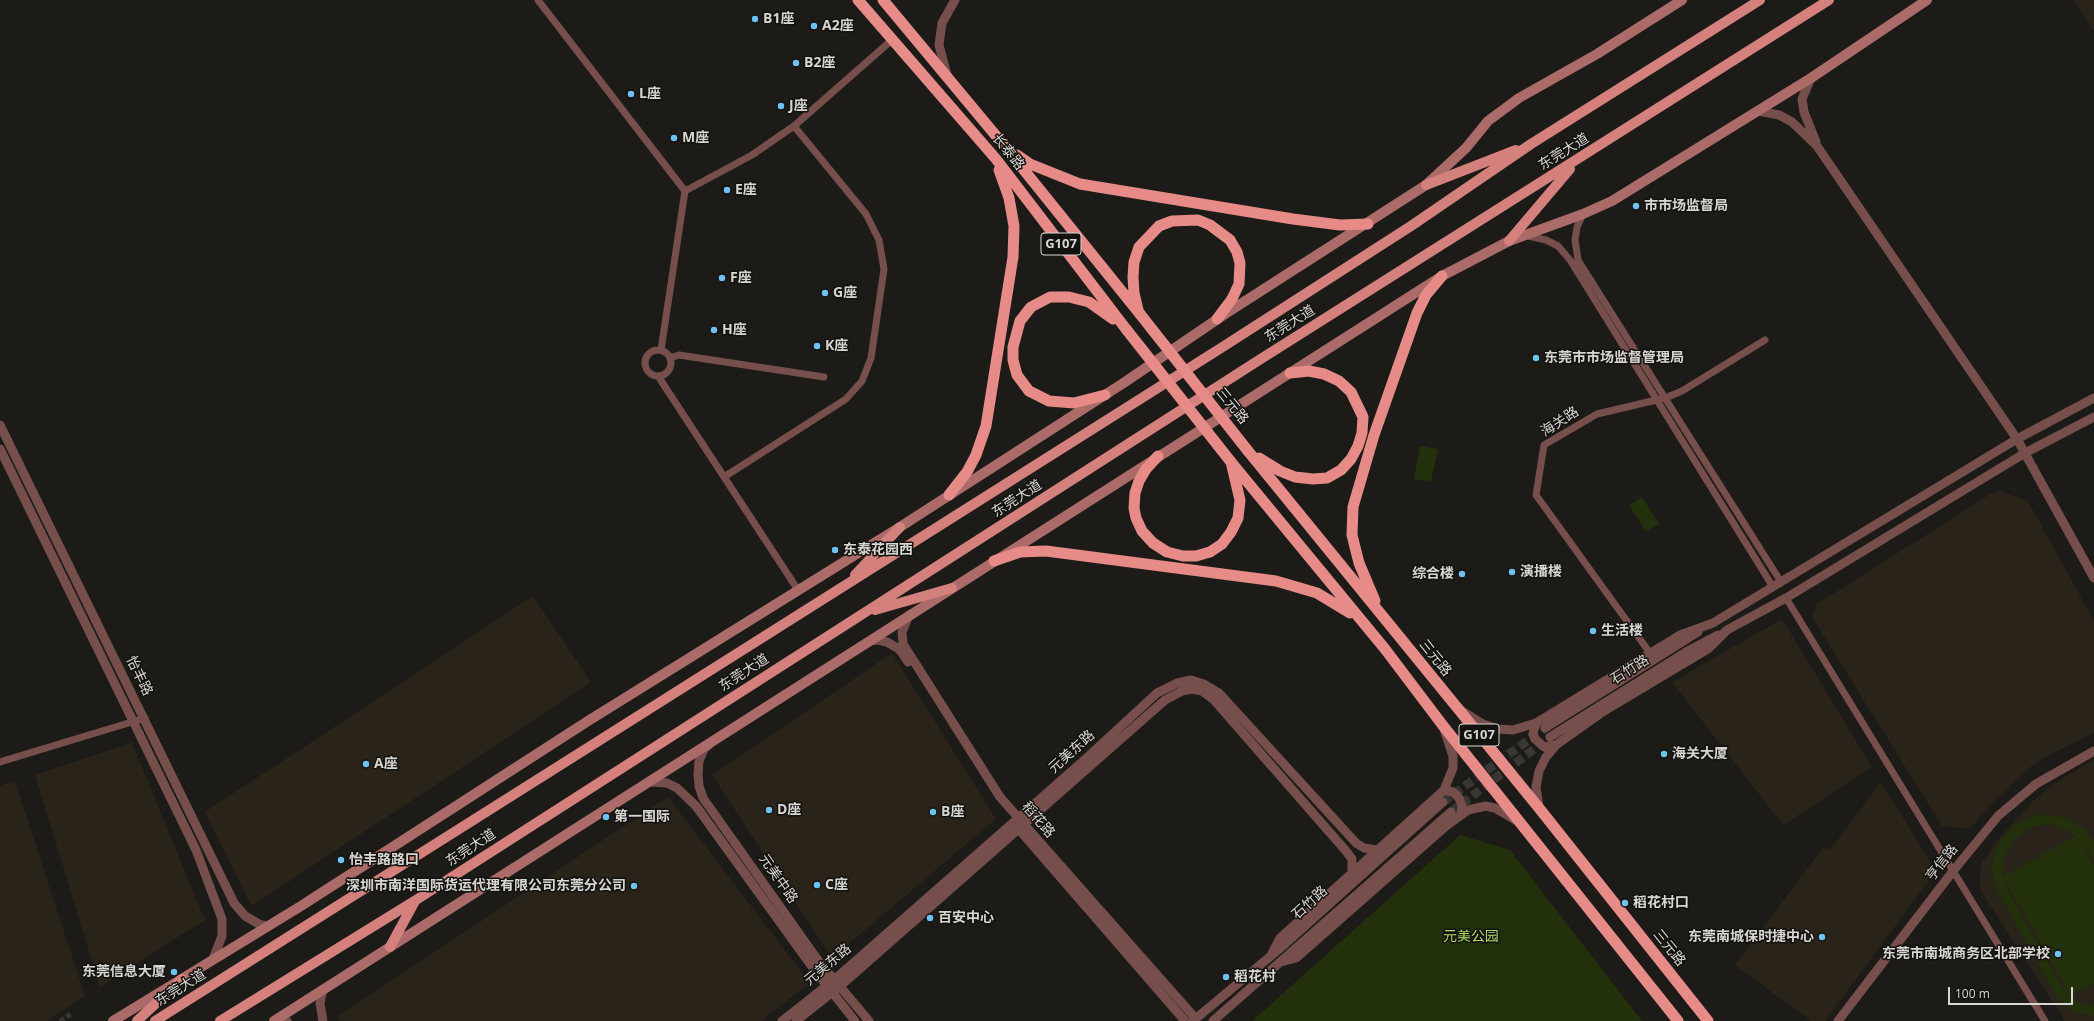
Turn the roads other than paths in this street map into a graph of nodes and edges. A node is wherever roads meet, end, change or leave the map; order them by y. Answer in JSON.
{"nodes":[{"id":1,"x":538,"y":0,"type":"edge"},
{"id":2,"x":858,"y":0,"type":"edge"},
{"id":3,"x":883,"y":0,"type":"edge"},
{"id":4,"x":955,"y":0,"type":"edge"},
{"id":5,"x":1682,"y":0,"type":"edge"},
{"id":6,"x":1760,"y":0,"type":"edge"},
{"id":7,"x":1829,"y":0,"type":"edge"},
{"id":8,"x":1927,"y":0,"type":"edge"},
{"id":9,"x":1673,"y":3,"type":"edge"},
{"id":10,"x":893,"y":38,"type":"junction"},
{"id":11,"x":948,"y":76,"type":"junction"},
{"id":12,"x":1811,"y":78,"type":"junction"},
{"id":13,"x":1758,"y":111,"type":"junction"},
{"id":14,"x":794,"y":126,"type":"junction"},
{"id":15,"x":1531,"y":144,"type":"junction"},
{"id":16,"x":1818,"y":146,"type":"junction"},
{"id":17,"x":1007,"y":149,"type":"junction"},
{"id":18,"x":996,"y":160,"type":"junction"},
{"id":19,"x":1576,"y":162,"type":"junction"},
{"id":20,"x":1426,"y":185,"type":"junction"},
{"id":21,"x":685,"y":191,"type":"junction"},
{"id":22,"x":1583,"y":214,"type":"junction"},
{"id":23,"x":1368,"y":224,"type":"junction"},
{"id":24,"x":1524,"y":235,"type":"junction"},
{"id":25,"x":1509,"y":241,"type":"junction"},
{"id":26,"x":1442,"y":276,"type":"junction"},
{"id":27,"x":1140,"y":314,"type":"junction"},
{"id":28,"x":1217,"y":319,"type":"junction"},
{"id":29,"x":1126,"y":329,"type":"junction"},
{"id":30,"x":1765,"y":340,"type":"dead end"},
{"id":31,"x":661,"y":350,"type":"junction"},
{"id":32,"x":670,"y":358,"type":"junction"},
{"id":33,"x":1290,"y":373,"type":"junction"},
{"id":34,"x":658,"y":376,"type":"junction"},
{"id":35,"x":824,"y":377,"type":"dead end"},
{"id":36,"x":1105,"y":394,"type":"junction"},
{"id":37,"x":1665,"y":398,"type":"junction"},
{"id":38,"x":2094,"y":398,"type":"edge"},
{"id":39,"x":1657,"y":400,"type":"junction"},
{"id":40,"x":2094,"y":416,"type":"edge"},
{"id":41,"x":0,"y":425,"type":"edge"},
{"id":42,"x":2017,"y":439,"type":"junction"},
{"id":43,"x":0,"y":449,"type":"edge"},
{"id":44,"x":1248,"y":451,"type":"junction"},
{"id":45,"x":2025,"y":453,"type":"junction"},
{"id":46,"x":1158,"y":456,"type":"junction"},
{"id":47,"x":1231,"y":462,"type":"junction"},
{"id":48,"x":724,"y":477,"type":"junction"},
{"id":49,"x":949,"y":494,"type":"junction"},
{"id":50,"x":900,"y":527,"type":"junction"},
{"id":51,"x":994,"y":561,"type":"junction"},
{"id":52,"x":2094,"y":578,"type":"edge"},
{"id":53,"x":1777,"y":584,"type":"junction"},
{"id":54,"x":845,"y":586,"type":"junction"},
{"id":55,"x":952,"y":588,"type":"junction"},
{"id":56,"x":798,"y":590,"type":"junction"},
{"id":57,"x":1786,"y":598,"type":"junction"},
{"id":58,"x":1378,"y":611,"type":"junction"},
{"id":59,"x":863,"y":613,"type":"junction"},
{"id":60,"x":909,"y":616,"type":"junction"},
{"id":61,"x":1361,"y":620,"type":"junction"},
{"id":62,"x":1713,"y":623,"type":"junction"},
{"id":63,"x":868,"y":641,"type":"junction"},
{"id":64,"x":1650,"y":652,"type":"junction"},
{"id":65,"x":1455,"y":706,"type":"junction"},
{"id":66,"x":144,"y":718,"type":"junction"},
{"id":67,"x":134,"y":722,"type":"junction"},
{"id":68,"x":1536,"y":723,"type":"junction"},
{"id":69,"x":1444,"y":727,"type":"junction"},
{"id":70,"x":1545,"y":728,"type":"tunnel mouth"},
{"id":71,"x":1553,"y":741,"type":"junction"},
{"id":72,"x":710,"y":744,"type":"junction"},
{"id":73,"x":2094,"y":751,"type":"edge"},
{"id":74,"x":0,"y":762,"type":"edge"},
{"id":75,"x":649,"y":782,"type":"junction"},
{"id":76,"x":1444,"y":790,"type":"junction"},
{"id":77,"x":1443,"y":802,"type":"tunnel mouth"},
{"id":78,"x":1539,"y":808,"type":"junction"},
{"id":79,"x":1451,"y":812,"type":"tunnel mouth"},
{"id":80,"x":1460,"y":815,"type":"junction"},
{"id":81,"x":1015,"y":820,"type":"junction"},
{"id":82,"x":1522,"y":825,"type":"junction"},
{"id":83,"x":1022,"y":827,"type":"junction"},
{"id":84,"x":1376,"y":850,"type":"junction"},
{"id":85,"x":1953,"y":871,"type":"junction"},
{"id":86,"x":1352,"y":872,"type":"junction"},
{"id":87,"x":416,"y":900,"type":"junction"},
{"id":88,"x":267,"y":926,"type":"junction"},
{"id":89,"x":390,"y":947,"type":"junction"},
{"id":90,"x":1272,"y":954,"type":"junction"},
{"id":91,"x":213,"y":959,"type":"junction"},
{"id":92,"x":1280,"y":962,"type":"junction"},
{"id":93,"x":182,"y":979,"type":"junction"},
{"id":94,"x":837,"y":983,"type":"junction"},
{"id":95,"x":323,"y":989,"type":"junction"},
{"id":96,"x":829,"y":990,"type":"junction"},
{"id":97,"x":280,"y":1020,"type":"edge"},
{"id":98,"x":1194,"y":1020,"type":"edge"},
{"id":99,"x":113,"y":1021,"type":"edge"},
{"id":100,"x":137,"y":1021,"type":"edge"},
{"id":101,"x":155,"y":1021,"type":"edge"},
{"id":102,"x":220,"y":1021,"type":"edge"},
{"id":103,"x":323,"y":1021,"type":"edge"},
{"id":104,"x":782,"y":1021,"type":"edge"},
{"id":105,"x":796,"y":1021,"type":"edge"},
{"id":106,"x":855,"y":1021,"type":"edge"},
{"id":107,"x":869,"y":1021,"type":"edge"},
{"id":108,"x":1185,"y":1021,"type":"edge"},
{"id":109,"x":1213,"y":1021,"type":"edge"},
{"id":110,"x":1678,"y":1021,"type":"edge"},
{"id":111,"x":1708,"y":1021,"type":"edge"},
{"id":112,"x":1838,"y":1021,"type":"edge"},
{"id":113,"x":2045,"y":1021,"type":"edge"}],
"edges":[{"from":1,"to":21,"type":"street"},
{"from":2,"to":10,"type":"highway","name":"长泰路","number":"G107"},
{"from":3,"to":11,"type":"highway","name":"长泰路","number":"G107"},
{"from":4,"to":11,"type":"street"},
{"from":5,"to":9,"type":"main road"},
{"from":6,"to":15,"type":"main road","name":"东莞大道"},
{"from":7,"to":19,"type":"main road","name":"东莞大道"},
{"from":8,"to":12,"type":"main road"},
{"from":9,"to":20,"type":"main road"},
{"from":10,"to":14,"type":"street"},
{"from":10,"to":18,"type":"highway","name":"长泰路","number":"G107"},
{"from":11,"to":17,"type":"highway","name":"长泰路","number":"G107"},
{"from":12,"to":13,"type":"main road"},
{"from":12,"to":16,"type":"street"},
{"from":13,"to":16,"type":"street"},
{"from":13,"to":22,"type":"main road"},
{"from":14,"to":21,"type":"street"},
{"from":14,"to":48,"type":"street"},
{"from":15,"to":20,"type":"main road"},
{"from":15,"to":54,"type":"main road","name":"东莞大道"},
{"from":16,"to":42,"type":"street"},
{"from":17,"to":23,"type":"highway"},
{"from":17,"to":27,"type":"highway","name":"长泰路","number":"G107"},
{"from":18,"to":29,"type":"highway","name":"长泰路","number":"G107"},
{"from":18,"to":49,"type":"highway"},
{"from":19,"to":25,"type":"main road"},
{"from":19,"to":59,"type":"main road","name":"东莞大道"},
{"from":20,"to":23,"type":"main road"},
{"from":21,"to":31,"type":"street"},
{"from":22,"to":24,"type":"main road"},
{"from":22,"to":37,"type":"street"},
{"from":23,"to":28,"type":"main road"},
{"from":24,"to":25,"type":"main road"},
{"from":24,"to":39,"type":"street"},
{"from":25,"to":26,"type":"main road"},
{"from":26,"to":33,"type":"main road"},
{"from":26,"to":58,"type":"highway"},
{"from":27,"to":28,"type":"highway"},
{"from":27,"to":44,"type":"highway","name":"三元路","number":"G107","bridge":true},
{"from":28,"to":36,"type":"main road"},
{"from":29,"to":36,"type":"highway"},
{"from":29,"to":47,"type":"highway","number":"G107","bridge":true},
{"from":30,"to":37,"type":"street","name":"海关路"},
{"from":31,"to":32,"type":"street"},
{"from":31,"to":34,"type":"street"},
{"from":32,"to":34,"type":"street"},
{"from":32,"to":35,"type":"street"},
{"from":33,"to":44,"type":"highway"},
{"from":33,"to":46,"type":"main road"},
{"from":34,"to":48,"type":"street"},
{"from":36,"to":49,"type":"main road"},
{"from":37,"to":39,"type":"street","name":"海关路"},
{"from":37,"to":53,"type":"street"},
{"from":38,"to":42,"type":"street"},
{"from":39,"to":53,"type":"street"},
{"from":39,"to":64,"type":"street","name":"海关路"},
{"from":40,"to":45,"type":"street"},
{"from":41,"to":66,"type":"street","name":"怡丰路"},
{"from":42,"to":45,"type":"street"},
{"from":42,"to":53,"type":"street"},
{"from":43,"to":67,"type":"street","name":"怡丰路"},
{"from":44,"to":58,"type":"highway","name":"三元路","number":"G107"},
{"from":45,"to":52,"type":"street"},
{"from":45,"to":57,"type":"street"},
{"from":46,"to":47,"type":"highway"},
{"from":46,"to":51,"type":"main road"},
{"from":47,"to":61,"type":"highway","number":"G107"},
{"from":48,"to":56,"type":"street"},
{"from":49,"to":50,"type":"main road"},
{"from":50,"to":54,"type":"main road"},
{"from":50,"to":56,"type":"main road"},
{"from":51,"to":55,"type":"main road"},
{"from":51,"to":61,"type":"highway"},
{"from":53,"to":62,"type":"street"},
{"from":54,"to":101,"type":"main road","name":"东莞大道"},
{"from":55,"to":59,"type":"main road"},
{"from":55,"to":60,"type":"main road"},
{"from":56,"to":88,"type":"main road"},
{"from":57,"to":71,"type":"street"},
{"from":57,"to":85,"type":"street"},
{"from":58,"to":65,"type":"highway","name":"三元路","number":"G107"},
{"from":59,"to":87,"type":"main road","name":"东莞大道"},
{"from":60,"to":63,"type":"main road"},
{"from":60,"to":81,"type":"street","name":"稻花路"},
{"from":61,"to":69,"type":"highway","number":"G107"},
{"from":62,"to":64,"type":"street"},
{"from":62,"to":70,"type":"street","name":"石竹路"},
{"from":63,"to":72,"type":"main road"},
{"from":63,"to":81,"type":"street","name":"稻花路"},
{"from":64,"to":68,"type":"street"},
{"from":65,"to":68,"type":"street"},
{"from":65,"to":78,"type":"highway","name":"三元路","number":"G107"},
{"from":66,"to":67,"type":"street"},
{"from":66,"to":88,"type":"street","name":"怡丰路"},
{"from":67,"to":74,"type":"street"},
{"from":67,"to":91,"type":"street","name":"怡丰路"},
{"from":68,"to":71,"type":"street"},
{"from":69,"to":76,"type":"street"},
{"from":69,"to":82,"type":"highway","number":"G107"},
{"from":71,"to":78,"type":"street"},
{"from":72,"to":75,"type":"main road"},
{"from":72,"to":94,"type":"street","name":"元美中路"},
{"from":73,"to":85,"type":"street","name":"亨信路"},
{"from":75,"to":89,"type":"main road"},
{"from":75,"to":96,"type":"street","name":"元美中路"},
{"from":76,"to":80,"type":"street"},
{"from":76,"to":84,"type":"street"},
{"from":77,"to":90,"type":"street","name":"石竹路"},
{"from":78,"to":111,"type":"highway","name":"三元路","number":"G107"},
{"from":79,"to":92,"type":"street","name":"石竹路"},
{"from":80,"to":82,"type":"street"},
{"from":80,"to":92,"type":"street"},
{"from":81,"to":83,"type":"street","name":"稻花路"},
{"from":81,"to":84,"type":"street","name":"元美东路"},
{"from":81,"to":94,"type":"street","name":"元美东路"},
{"from":82,"to":110,"type":"highway","number":"G107"},
{"from":83,"to":86,"type":"street","name":"元美东路"},
{"from":83,"to":94,"type":"street","name":"元美东路"},
{"from":83,"to":98,"type":"street","name":"稻花路"},
{"from":83,"to":108,"type":"street","name":"稻花路"},
{"from":84,"to":86,"type":"street"},
{"from":85,"to":112,"type":"street","name":"亨信路"},
{"from":85,"to":113,"type":"street"},
{"from":86,"to":90,"type":"street"},
{"from":87,"to":89,"type":"main road"},
{"from":87,"to":102,"type":"main road","name":"东莞大道"},
{"from":88,"to":91,"type":"main road"},
{"from":89,"to":95,"type":"main road"},
{"from":90,"to":98,"type":"street","name":"石竹路"},
{"from":91,"to":93,"type":"main road"},
{"from":92,"to":109,"type":"street","name":"石竹路"},
{"from":93,"to":99,"type":"main road"},
{"from":93,"to":100,"type":"main road"},
{"from":94,"to":96,"type":"street","name":"元美东路"},
{"from":94,"to":107,"type":"street","name":"元美中路"},
{"from":95,"to":97,"type":"main road"},
{"from":95,"to":103,"type":"street"},
{"from":96,"to":104,"type":"street","name":"元美东路"},
{"from":96,"to":105,"type":"street","name":"元美东路"},
{"from":96,"to":106,"type":"street","name":"元美中路"}]}
